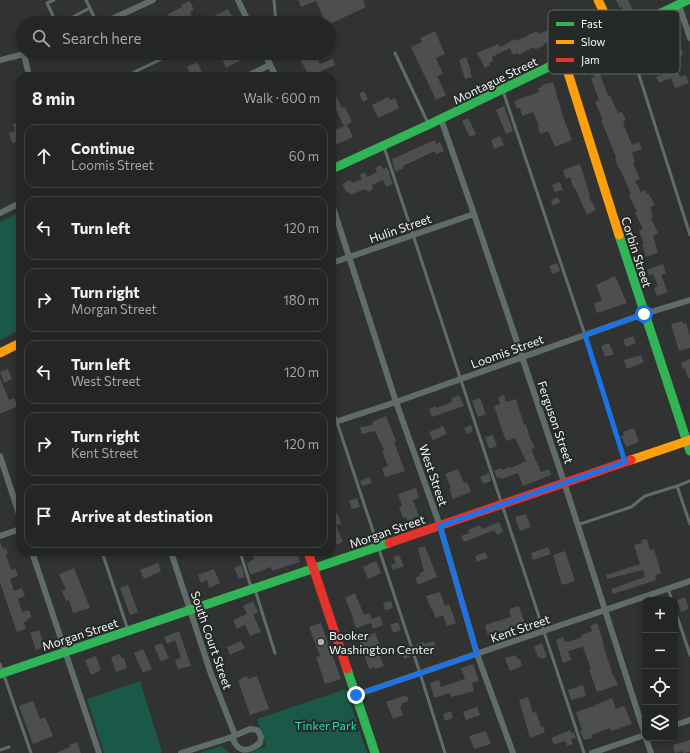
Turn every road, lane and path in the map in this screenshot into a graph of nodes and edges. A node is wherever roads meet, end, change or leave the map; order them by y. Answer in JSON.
{"nodes":[{"id":1,"x":54,"y":0,"type":"edge"},
{"id":2,"x":86,"y":0,"type":"edge"},
{"id":3,"x":153,"y":0,"type":"edge"},
{"id":4,"x":238,"y":0,"type":"edge"},
{"id":5,"x":274,"y":0,"type":"edge"},
{"id":6,"x":598,"y":0,"type":"edge"},
{"id":7,"x":688,"y":0,"type":"edge"},
{"id":8,"x":679,"y":5,"type":"junction"},
{"id":9,"x":90,"y":8,"type":"junction"},
{"id":10,"x":603,"y":10,"type":"edge"},
{"id":11,"x":668,"y":10,"type":"edge"},
{"id":12,"x":53,"y":16,"type":"edge"},
{"id":13,"x":74,"y":16,"type":"edge"},
{"id":14,"x":94,"y":16,"type":"edge"},
{"id":15,"x":118,"y":16,"type":"edge"},
{"id":16,"x":246,"y":16,"type":"edge"},
{"id":17,"x":275,"y":16,"type":"edge"},
{"id":18,"x":690,"y":38,"type":"edge"},
{"id":19,"x":395,"y":53,"type":"dead end"},
{"id":20,"x":16,"y":56,"type":"edge"},
{"id":21,"x":0,"y":60,"type":"edge"},
{"id":22,"x":27,"y":60,"type":"edge"},
{"id":23,"x":159,"y":60,"type":"edge"},
{"id":24,"x":268,"y":60,"type":"edge"},
{"id":25,"x":270,"y":65,"type":"junction"},
{"id":26,"x":548,"y":67,"type":"edge"},
{"id":27,"x":28,"y":72,"type":"edge"},
{"id":28,"x":134,"y":72,"type":"edge"},
{"id":29,"x":255,"y":72,"type":"edge"},
{"id":30,"x":274,"y":72,"type":"edge"},
{"id":31,"x":568,"y":74,"type":"edge"},
{"id":32,"x":639,"y":74,"type":"edge"},
{"id":33,"x":502,"y":89,"type":"junction"},
{"id":34,"x":441,"y":119,"type":"junction"},
{"id":35,"x":428,"y":125,"type":"junction"},
{"id":36,"x":383,"y":145,"type":"junction"},
{"id":37,"x":336,"y":167,"type":"edge"},
{"id":38,"x":16,"y":206,"type":"edge"},
{"id":39,"x":0,"y":213,"type":"edge"},
{"id":40,"x":474,"y":214,"type":"junction"},
{"id":41,"x":336,"y":217,"type":"edge"},
{"id":42,"x":413,"y":235,"type":"junction"},
{"id":43,"x":690,"y":235,"type":"edge"},
{"id":44,"x":349,"y":258,"type":"junction"},
{"id":45,"x":336,"y":262,"type":"edge"},
{"id":46,"x":690,"y":300,"type":"edge"},
{"id":47,"x":644,"y":314,"type":"junction"},
{"id":48,"x":585,"y":335,"type":"junction"},
{"id":49,"x":16,"y":345,"type":"edge"},
{"id":50,"x":0,"y":352,"type":"edge"},
{"id":51,"x":522,"y":357,"type":"junction"},
{"id":52,"x":461,"y":379,"type":"junction"},
{"id":53,"x":396,"y":402,"type":"junction"},
{"id":54,"x":336,"y":421,"type":"edge"},
{"id":55,"x":336,"y":428,"type":"edge"},
{"id":56,"x":688,"y":441,"type":"edge"},
{"id":57,"x":690,"y":452,"type":"edge"},
{"id":58,"x":0,"y":456,"type":"edge"},
{"id":59,"x":625,"y":462,"type":"junction"},
{"id":60,"x":690,"y":481,"type":"edge"},
{"id":61,"x":564,"y":482,"type":"junction"},
{"id":62,"x":677,"y":486,"type":"junction"},
{"id":63,"x":502,"y":504,"type":"junction"},
{"id":64,"x":16,"y":505,"type":"edge"},
{"id":65,"x":577,"y":524,"type":"junction"},
{"id":66,"x":690,"y":524,"type":"edge"},
{"id":67,"x":440,"y":526,"type":"junction"},
{"id":68,"x":16,"y":530,"type":"edge"},
{"id":69,"x":0,"y":536,"type":"edge"},
{"id":70,"x":377,"y":546,"type":"junction"},
{"id":71,"x":33,"y":556,"type":"edge"},
{"id":72,"x":103,"y":556,"type":"edge"},
{"id":73,"x":172,"y":556,"type":"edge"},
{"id":74,"x":241,"y":556,"type":"edge"},
{"id":75,"x":309,"y":556,"type":"edge"},
{"id":76,"x":313,"y":569,"type":"junction"},
{"id":77,"x":690,"y":581,"type":"edge"},
{"id":78,"x":253,"y":589,"type":"junction"},
{"id":79,"x":668,"y":589,"type":"junction"},
{"id":80,"x":671,"y":597,"type":"edge"},
{"id":81,"x":190,"y":610,"type":"junction"},
{"id":82,"x":604,"y":610,"type":"junction"},
{"id":83,"x":678,"y":619,"type":"edge"},
{"id":84,"x":128,"y":631,"type":"junction"},
{"id":85,"x":544,"y":631,"type":"junction"},
{"id":86,"x":65,"y":652,"type":"junction"},
{"id":87,"x":275,"y":653,"type":"dead end"},
{"id":88,"x":477,"y":654,"type":"junction"},
{"id":89,"x":690,"y":655,"type":"edge"},
{"id":90,"x":1,"y":670,"type":"edge"},
{"id":91,"x":420,"y":673,"type":"junction"},
{"id":92,"x":356,"y":695,"type":"junction"},
{"id":93,"x":690,"y":720,"type":"edge"},
{"id":94,"x":678,"y":724,"type":"edge"},
{"id":95,"x":642,"y":726,"type":"edge"},
{"id":96,"x":233,"y":736,"type":"junction"},
{"id":97,"x":642,"y":736,"type":"edge"},
{"id":98,"x":647,"y":741,"type":"edge"},
{"id":99,"x":9,"y":747,"type":"dead end"},
{"id":100,"x":0,"y":750,"type":"edge"},
{"id":101,"x":31,"y":753,"type":"edge"},
{"id":102,"x":99,"y":753,"type":"edge"},
{"id":103,"x":180,"y":753,"type":"edge"},
{"id":104,"x":375,"y":753,"type":"edge"},
{"id":105,"x":445,"y":753,"type":"edge"},
{"id":106,"x":513,"y":753,"type":"edge"},
{"id":107,"x":584,"y":753,"type":"edge"},
{"id":108,"x":592,"y":753,"type":"edge"},
{"id":109,"x":651,"y":753,"type":"edge"}],
"edges":[{"from":1,"to":12,"type":"lane"},
{"from":2,"to":9,"type":"lane"},
{"from":3,"to":15,"type":"street"},
{"from":4,"to":16,"type":"street"},
{"from":5,"to":17,"type":"lane"},
{"from":6,"to":10,"type":"main road"},
{"from":7,"to":8,"type":"main road","name":"Montague Street"},
{"from":8,"to":11,"type":"main road","name":"Montague Street"},
{"from":8,"to":18,"type":"street"},
{"from":9,"to":13,"type":"lane"},
{"from":9,"to":14,"type":"lane"},
{"from":19,"to":35,"type":"lane"},
{"from":20,"to":21,"type":"street"},
{"from":22,"to":27,"type":"street"},
{"from":23,"to":28,"type":"lane"},
{"from":24,"to":25,"type":"street"},
{"from":25,"to":29,"type":"street"},
{"from":25,"to":30,"type":"street"},
{"from":26,"to":33,"type":"main road","name":"Montague Street"},
{"from":31,"to":47,"type":"main road","name":"Corbin Street"},
{"from":32,"to":43,"type":"lane"},
{"from":33,"to":34,"type":"main road","name":"Montague Street"},
{"from":33,"to":48,"type":"lane"},
{"from":34,"to":35,"type":"main road","name":"Montague Street"},
{"from":34,"to":40,"type":"street","name":"Ferguson Street"},
{"from":35,"to":36,"type":"main road","name":"Montague Street"},
{"from":36,"to":37,"type":"main road","name":"Montague Street"},
{"from":36,"to":42,"type":"lane"},
{"from":38,"to":39,"type":"street"},
{"from":40,"to":42,"type":"street","name":"Hulin Street"},
{"from":40,"to":51,"type":"street","name":"Ferguson Street"},
{"from":41,"to":44,"type":"street","name":"West Street"},
{"from":42,"to":44,"type":"street","name":"Hulin Street"},
{"from":42,"to":52,"type":"lane"},
{"from":44,"to":45,"type":"street","name":"Hulin Street"},
{"from":44,"to":53,"type":"street","name":"West Street"},
{"from":46,"to":47,"type":"street","name":"Loomis Street"},
{"from":47,"to":48,"type":"street","name":"Loomis Street"},
{"from":47,"to":56,"type":"main road","name":"Corbin Street"},
{"from":48,"to":51,"type":"street","name":"Loomis Street"},
{"from":48,"to":59,"type":"lane"},
{"from":49,"to":50,"type":"main road"},
{"from":51,"to":52,"type":"street","name":"Loomis Street"},
{"from":51,"to":61,"type":"street","name":"Ferguson Street"},
{"from":52,"to":53,"type":"street","name":"Loomis Street"},
{"from":52,"to":63,"type":"lane"},
{"from":53,"to":54,"type":"street","name":"Loomis Street"},
{"from":53,"to":67,"type":"street","name":"West Street"},
{"from":55,"to":70,"type":"lane"},
{"from":56,"to":57,"type":"main road","name":"Corbin Street"},
{"from":56,"to":59,"type":"main road","name":"Morgan Street"},
{"from":58,"to":64,"type":"street"},
{"from":59,"to":61,"type":"main road","name":"Morgan Street"},
{"from":60,"to":62,"type":"lane"},
{"from":61,"to":63,"type":"main road","name":"Morgan Street"},
{"from":61,"to":65,"type":"street","name":"Ferguson Street"},
{"from":62,"to":65,"type":"lane"},
{"from":62,"to":66,"type":"lane"},
{"from":63,"to":67,"type":"main road","name":"Morgan Street"},
{"from":63,"to":85,"type":"lane"},
{"from":65,"to":82,"type":"street","name":"Ferguson Street"},
{"from":67,"to":70,"type":"main road","name":"Morgan Street"},
{"from":67,"to":88,"type":"street","name":"West Street"},
{"from":68,"to":69,"type":"street"},
{"from":70,"to":76,"type":"main road","name":"Morgan Street"},
{"from":70,"to":91,"type":"lane"},
{"from":71,"to":86,"type":"street"},
{"from":72,"to":84,"type":"lane"},
{"from":73,"to":81,"type":"street","name":"South Court Street"},
{"from":74,"to":78,"type":"lane"},
{"from":75,"to":76,"type":"main road"},
{"from":76,"to":78,"type":"main road","name":"Morgan Street"},
{"from":76,"to":92,"type":"main road"},
{"from":77,"to":79,"type":"street","name":"Kent Street"},
{"from":78,"to":81,"type":"main road","name":"Morgan Street"},
{"from":78,"to":87,"type":"lane"},
{"from":79,"to":80,"type":"lane"},
{"from":79,"to":82,"type":"street","name":"Kent Street"},
{"from":81,"to":84,"type":"main road","name":"Morgan Street"},
{"from":81,"to":96,"type":"street","name":"South Court Street"},
{"from":82,"to":85,"type":"street","name":"Kent Street"},
{"from":82,"to":95,"type":"street","name":"Ferguson Street"},
{"from":83,"to":89,"type":"lane"},
{"from":84,"to":86,"type":"main road","name":"Morgan Street"},
{"from":85,"to":88,"type":"street","name":"Kent Street"},
{"from":85,"to":107,"type":"lane"},
{"from":86,"to":90,"type":"main road","name":"Morgan Street"},
{"from":86,"to":102,"type":"street"},
{"from":88,"to":91,"type":"street","name":"Kent Street"},
{"from":88,"to":106,"type":"street","name":"West Street"},
{"from":90,"to":101,"type":"lane"},
{"from":91,"to":92,"type":"street","name":"Kent Street"},
{"from":91,"to":105,"type":"lane"},
{"from":92,"to":104,"type":"main road"},
{"from":93,"to":94,"type":"street"},
{"from":96,"to":96,"type":"street"},
{"from":96,"to":103,"type":"street"},
{"from":97,"to":108,"type":"street"},
{"from":98,"to":109,"type":"street"},
{"from":99,"to":100,"type":"lane"}]}
